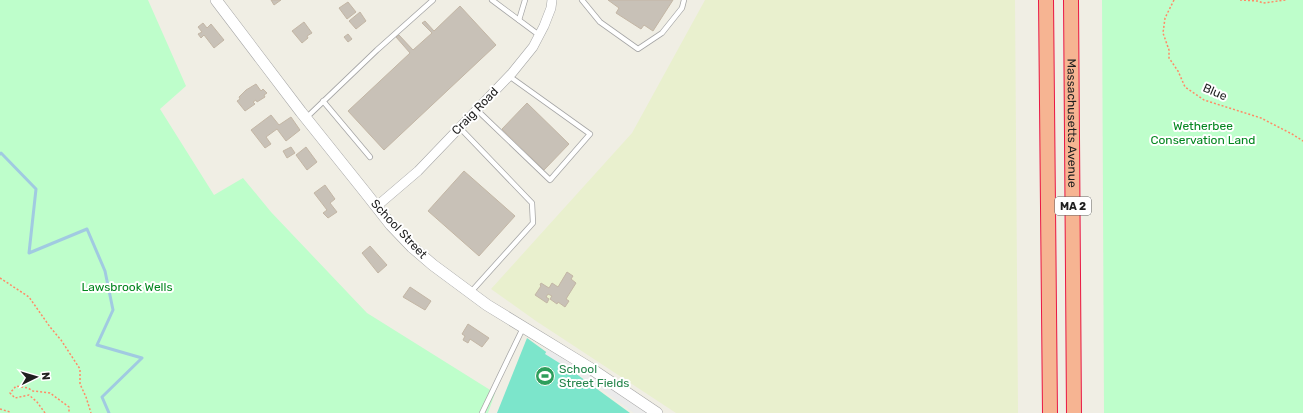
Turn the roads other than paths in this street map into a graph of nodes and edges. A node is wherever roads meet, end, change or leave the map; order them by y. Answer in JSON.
{"nodes":[{"id":1,"x":216,"y":0,"type":"edge"},
{"id":2,"x":433,"y":0,"type":"edge"},
{"id":3,"x":493,"y":0,"type":"edge"},
{"id":4,"x":525,"y":0,"type":"edge"},
{"id":5,"x":552,"y":0,"type":"edge"},
{"id":6,"x":582,"y":0,"type":"edge"},
{"id":7,"x":684,"y":0,"type":"edge"},
{"id":8,"x":1046,"y":0,"type":"edge"},
{"id":9,"x":1071,"y":0,"type":"edge"},
{"id":10,"x":520,"y":20,"type":"junction"},
{"id":11,"x":540,"y":35,"type":"junction"},
{"id":12,"x":509,"y":76,"type":"junction"},
{"id":13,"x":323,"y":101,"type":"junction"},
{"id":14,"x":476,"y":110,"type":"junction"},
{"id":15,"x":306,"y":118,"type":"junction"},
{"id":16,"x":460,"y":128,"type":"junction"},
{"id":17,"x":370,"y":157,"type":"dead end"},
{"id":18,"x":377,"y":206,"type":"junction"},
{"id":19,"x":470,"y":293,"type":"junction"},
{"id":20,"x":524,"y":326,"type":"junction"},
{"id":21,"x":482,"y":413,"type":"edge"},
{"id":22,"x":657,"y":413,"type":"edge"},
{"id":23,"x":1050,"y":413,"type":"edge"},
{"id":24,"x":1074,"y":413,"type":"edge"}],
"edges":[{"from":1,"to":15,"type":"street","name":"School Street"},
{"from":2,"to":13,"type":"lane"},
{"from":3,"to":10,"type":"lane"},
{"from":4,"to":10,"type":"lane"},
{"from":5,"to":11,"type":"street","name":"Craig Road"},
{"from":6,"to":7,"type":"lane"},
{"from":8,"to":23,"type":"highway","name":"Massachusetts Avenue","number":"MA 2"},
{"from":9,"to":24,"type":"highway","name":"Massachusetts Avenue","number":"MA 2"},
{"from":10,"to":11,"type":"lane"},
{"from":11,"to":12,"type":"street","name":"Craig Road"},
{"from":12,"to":14,"type":"street","name":"Craig Road"},
{"from":12,"to":14,"type":"lane"},
{"from":13,"to":15,"type":"lane"},
{"from":13,"to":17,"type":"lane"},
{"from":14,"to":16,"type":"street","name":"Craig Road"},
{"from":15,"to":18,"type":"street","name":"School Street"},
{"from":16,"to":18,"type":"street","name":"Craig Road"},
{"from":16,"to":19,"type":"lane"},
{"from":18,"to":19,"type":"street","name":"School Street"},
{"from":19,"to":20,"type":"street","name":"School Street"},
{"from":20,"to":21,"type":"lane"},
{"from":20,"to":22,"type":"street","name":"School Street"}]}
